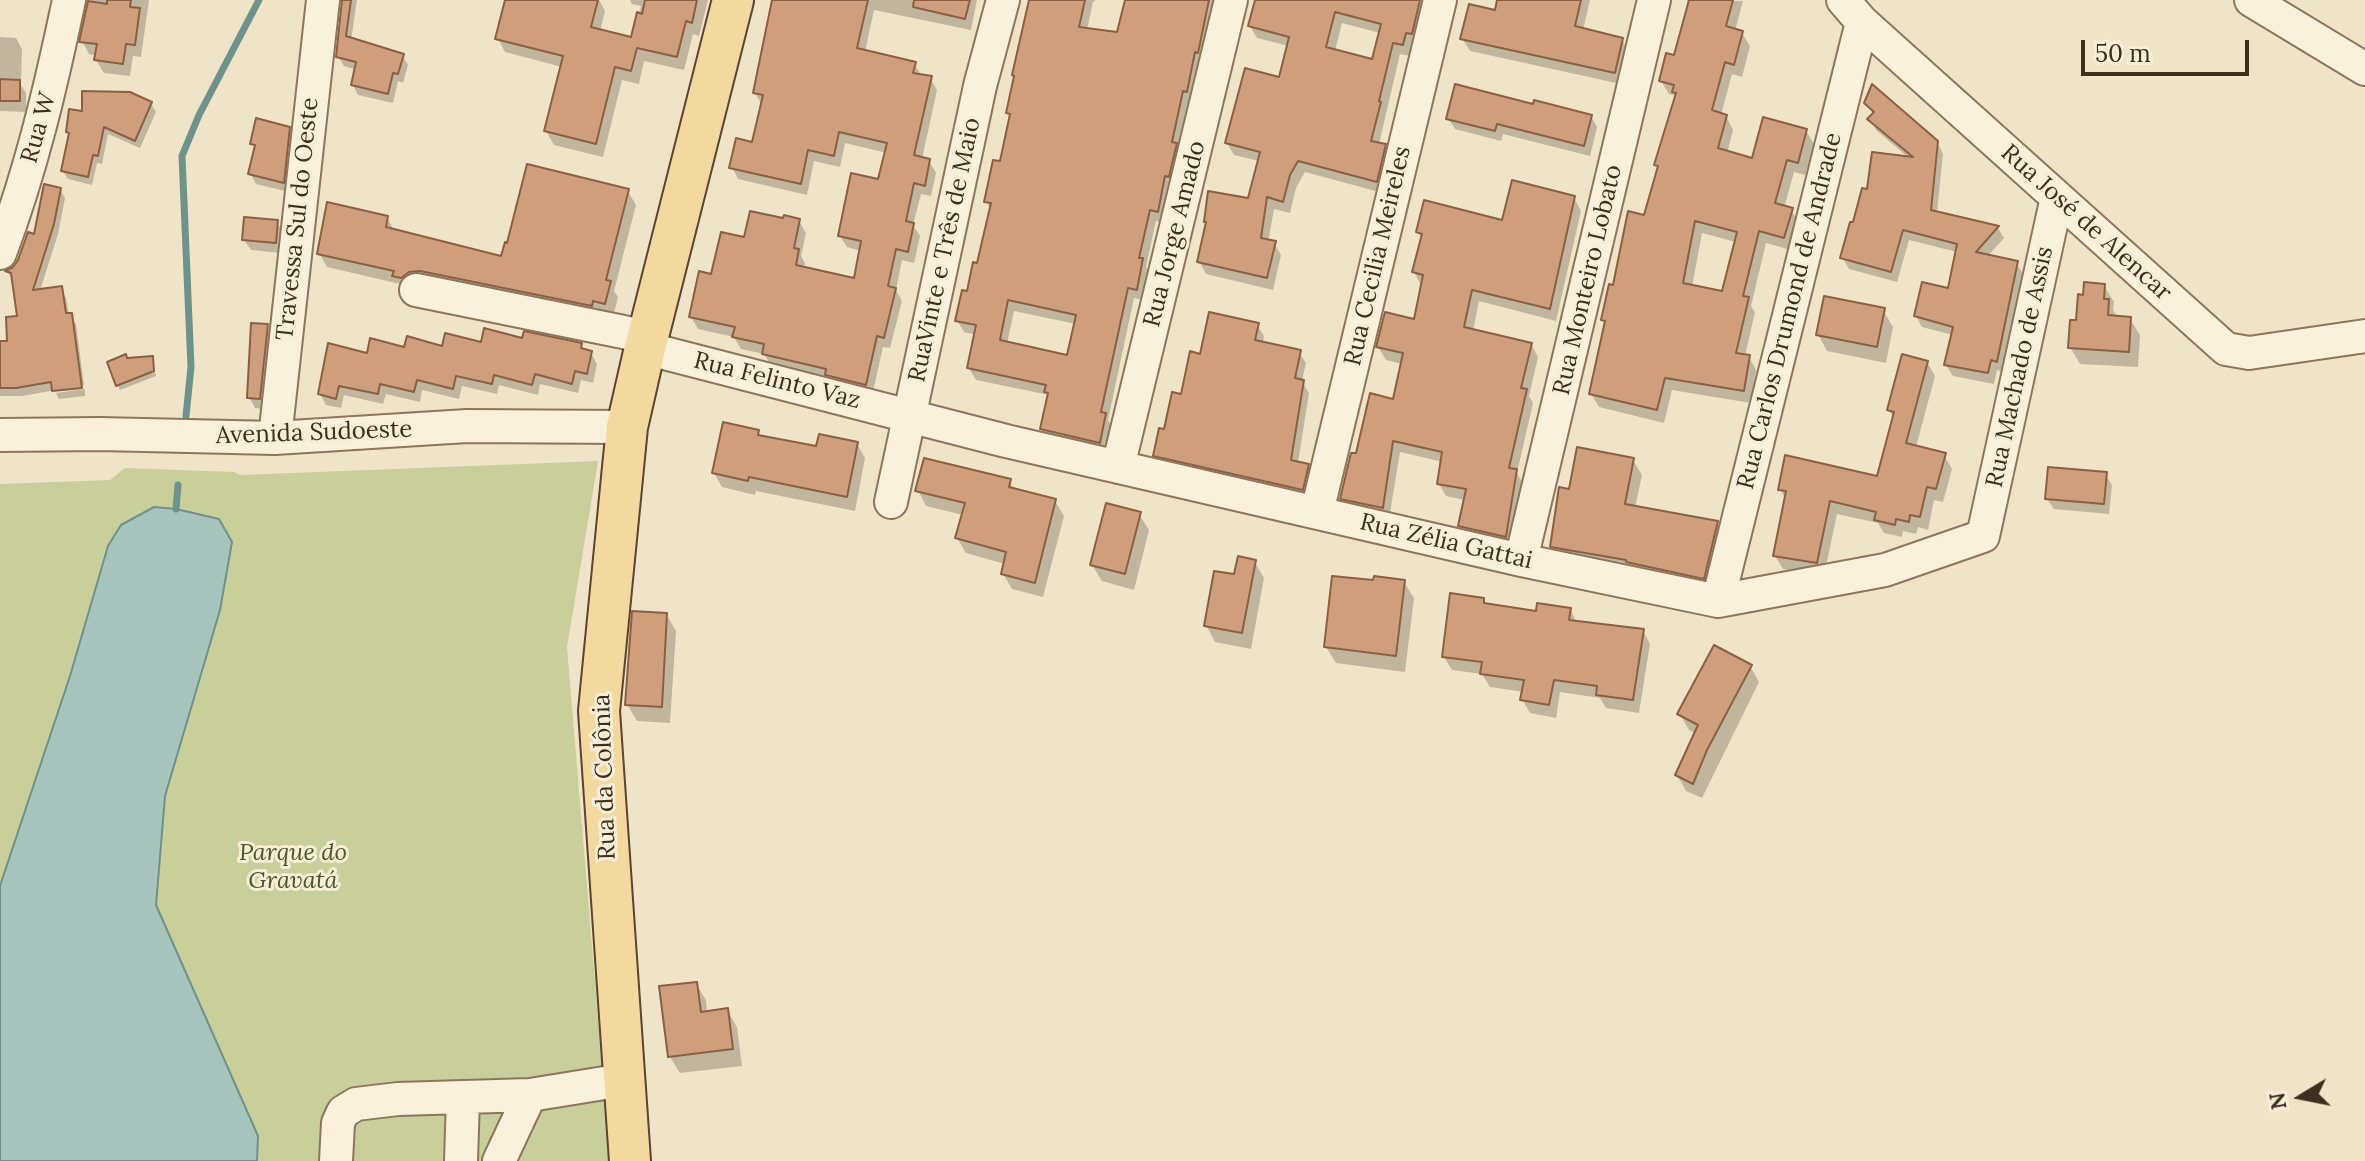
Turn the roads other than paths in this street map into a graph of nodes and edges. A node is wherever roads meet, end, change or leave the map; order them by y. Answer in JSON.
{"nodes":[{"id":1,"x":69,"y":0,"type":"edge"},
{"id":2,"x":323,"y":0,"type":"edge"},
{"id":3,"x":733,"y":0,"type":"edge"},
{"id":4,"x":1003,"y":0,"type":"edge"},
{"id":5,"x":1231,"y":0,"type":"edge"},
{"id":6,"x":1440,"y":0,"type":"edge"},
{"id":7,"x":1654,"y":0,"type":"edge"},
{"id":8,"x":2251,"y":0,"type":"edge"},
{"id":9,"x":1852,"y":11,"type":"edge"},
{"id":10,"x":2365,"y":69,"type":"edge"},
{"id":11,"x":2057,"y":197,"type":"junction"},
{"id":12,"x":0,"y":253,"type":"edge"},
{"id":13,"x":416,"y":290,"type":"dead end"},
{"id":14,"x":2365,"y":336,"type":"edge"},
{"id":15,"x":646,"y":343,"type":"junction"},
{"id":16,"x":909,"y":414,"type":"junction"},
{"id":17,"x":627,"y":427,"type":"junction"},
{"id":18,"x":0,"y":435,"type":"edge"},
{"id":19,"x":275,"y":438,"type":"junction"},
{"id":20,"x":1118,"y":467,"type":"junction"},
{"id":21,"x":891,"y":502,"type":"dead end"},
{"id":22,"x":1317,"y":512,"type":"junction"},
{"id":23,"x":1983,"y":536,"type":"joint"},
{"id":24,"x":1521,"y":560,"type":"junction"},
{"id":25,"x":1718,"y":601,"type":"junction"},
{"id":26,"x":623,"y":1080,"type":"junction"},
{"id":27,"x":530,"y":1095,"type":"junction"},
{"id":28,"x":463,"y":1098,"type":"junction"},
{"id":29,"x":336,"y":1161,"type":"edge"},
{"id":30,"x":461,"y":1161,"type":"edge"},
{"id":31,"x":499,"y":1161,"type":"edge"},
{"id":32,"x":630,"y":1161,"type":"edge"}],
"edges":[{"from":1,"to":12,"type":"street","name":"Rua W"},
{"from":2,"to":19,"type":"street","name":"Travessa Sul do Oeste"},
{"from":3,"to":15,"type":"main road","name":"Rua da Colônia"},
{"from":4,"to":16,"type":"street","name":"RuaVinte e Três de Maio"},
{"from":5,"to":20,"type":"street","name":"Rua Jorge Amado"},
{"from":6,"to":22,"type":"street","name":"Rua Cecilia Meireles"},
{"from":7,"to":24,"type":"street","name":"Rua Monteiro Lobato"},
{"from":8,"to":10,"type":"street"},
{"from":9,"to":11,"type":"street","name":"Rua José de Alencar"},
{"from":9,"to":25,"type":"street","name":"Rua Carlos Drumond de Andrade"},
{"from":11,"to":14,"type":"street","name":"Rua José de Alencar"},
{"from":11,"to":23,"type":"street","name":"Rua Machado de Assis"},
{"from":13,"to":15,"type":"street","name":"Rua Felinto Vaz"},
{"from":15,"to":16,"type":"street","name":"Rua Felinto Vaz"},
{"from":15,"to":17,"type":"main road","name":"Rua da Colônia"},
{"from":16,"to":20,"type":"street","name":"Rua Zélia Gattai"},
{"from":16,"to":21,"type":"street","name":"RuaVinte e Três de Maio"},
{"from":17,"to":19,"type":"street","name":"Avenida Sudoeste"},
{"from":17,"to":26,"type":"main road","name":"Rua da Colônia"},
{"from":18,"to":19,"type":"street","name":"Avenida Sudoeste"},
{"from":20,"to":22,"type":"street","name":"Rua Zélia Gattai"},
{"from":22,"to":24,"type":"street","name":"Rua Zélia Gattai"},
{"from":23,"to":25,"type":"street","name":"Rua Zélia Gattai"},
{"from":24,"to":25,"type":"street","name":"Rua Zélia Gattai"},
{"from":26,"to":27,"type":"street"},
{"from":26,"to":32,"type":"main road","name":"Rua da Colônia"},
{"from":27,"to":28,"type":"street"},
{"from":27,"to":31,"type":"street"},
{"from":28,"to":29,"type":"street"},
{"from":28,"to":30,"type":"street"}]}
